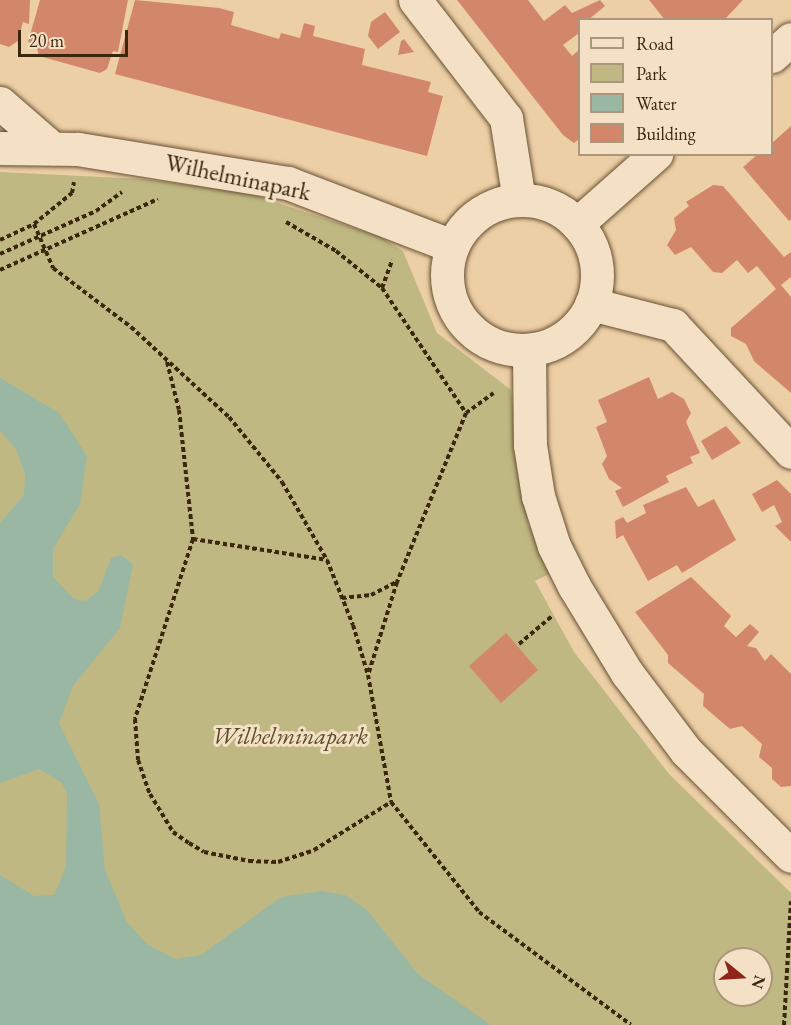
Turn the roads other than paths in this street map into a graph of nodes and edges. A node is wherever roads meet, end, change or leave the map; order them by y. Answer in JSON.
{"nodes":[{"id":1,"x":416,"y":0,"type":"edge"},
{"id":2,"x":791,"y":39,"type":"edge"},
{"id":3,"x":773,"y":54,"type":"edge"},
{"id":4,"x":0,"y":103,"type":"edge"},
{"id":5,"x":0,"y":147,"type":"edge"},
{"id":6,"x":65,"y":148,"type":"junction"},
{"id":7,"x":654,"y":156,"type":"edge"},
{"id":8,"x":519,"y":200,"type":"junction"},
{"id":9,"x":577,"y":224,"type":"junction"},
{"id":10,"x":452,"y":246,"type":"junction"},
{"id":11,"x":591,"y":304,"type":"junction"},
{"id":12,"x":529,"y":352,"type":"junction"},
{"id":13,"x":791,"y":452,"type":"edge"},
{"id":14,"x":791,"y":856,"type":"edge"}],
"edges":[{"from":1,"to":8,"type":"street"},
{"from":2,"to":3,"type":"street"},
{"from":4,"to":6,"type":"street"},
{"from":5,"to":6,"type":"street","name":"Wilhelminapark"},
{"from":6,"to":10,"type":"street","name":"Wilhelminapark"},
{"from":7,"to":9,"type":"street"},
{"from":8,"to":9,"type":"street"},
{"from":8,"to":10,"type":"street"},
{"from":9,"to":11,"type":"street"},
{"from":10,"to":12,"type":"street"},
{"from":11,"to":12,"type":"street"},
{"from":11,"to":13,"type":"street"},
{"from":12,"to":14,"type":"street"}]}
